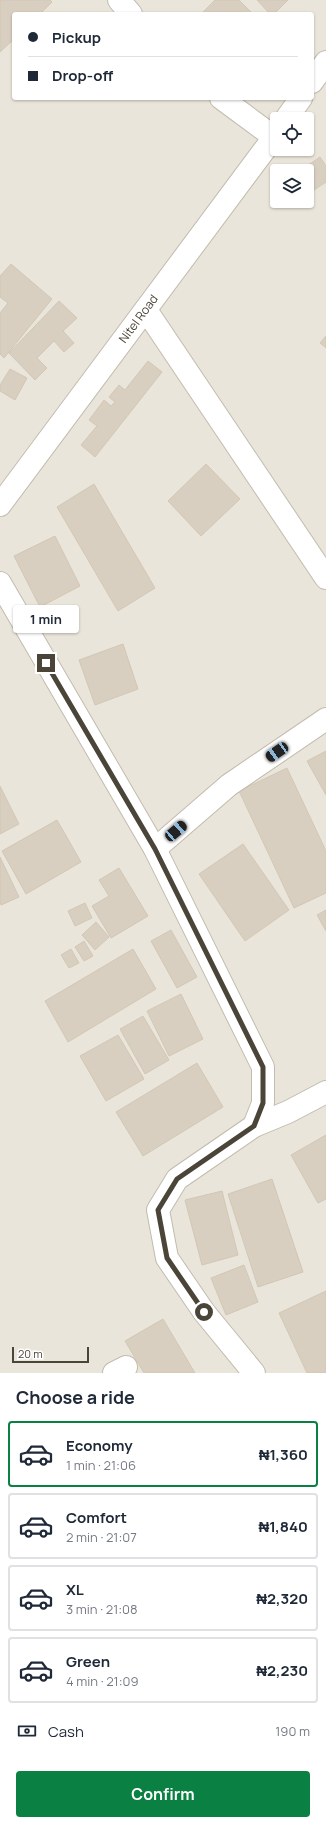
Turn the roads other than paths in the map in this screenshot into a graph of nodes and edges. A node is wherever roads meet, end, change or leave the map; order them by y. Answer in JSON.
{"nodes":[{"id":1,"x":119,"y":0,"type":"edge"},
{"id":2,"x":129,"y":12,"type":"edge"},
{"id":3,"x":326,"y":62,"type":"edge"},
{"id":4,"x":314,"y":79,"type":"edge"},
{"id":5,"x":224,"y":100,"type":"edge"},
{"id":6,"x":300,"y":100,"type":"edge"},
{"id":7,"x":291,"y":112,"type":"edge"},
{"id":8,"x":270,"y":131,"type":"edge"},
{"id":9,"x":270,"y":143,"type":"edge"},
{"id":10,"x":146,"y":310,"type":"junction"},
{"id":11,"x":0,"y":505,"type":"edge"},
{"id":12,"x":326,"y":578,"type":"edge"},
{"id":13,"x":0,"y":583,"type":"edge"},
{"id":14,"x":326,"y":719,"type":"edge"},
{"id":15,"x":155,"y":849,"type":"junction"},
{"id":16,"x":326,"y":1092,"type":"edge"},
{"id":17,"x":254,"y":1126,"type":"junction"},
{"id":18,"x":254,"y":1373,"type":"edge"}],
"edges":[{"from":1,"to":2,"type":"street"},
{"from":3,"to":4,"type":"street"},
{"from":5,"to":8,"type":"street"},
{"from":6,"to":7,"type":"street"},
{"from":9,"to":10,"type":"street","name":"Nitel Road"},
{"from":10,"to":11,"type":"street","name":"Nitel Road"},
{"from":10,"to":12,"type":"street"},
{"from":13,"to":15,"type":"street"},
{"from":14,"to":15,"type":"street"},
{"from":15,"to":17,"type":"street"},
{"from":16,"to":17,"type":"street"},
{"from":17,"to":18,"type":"street"}]}
